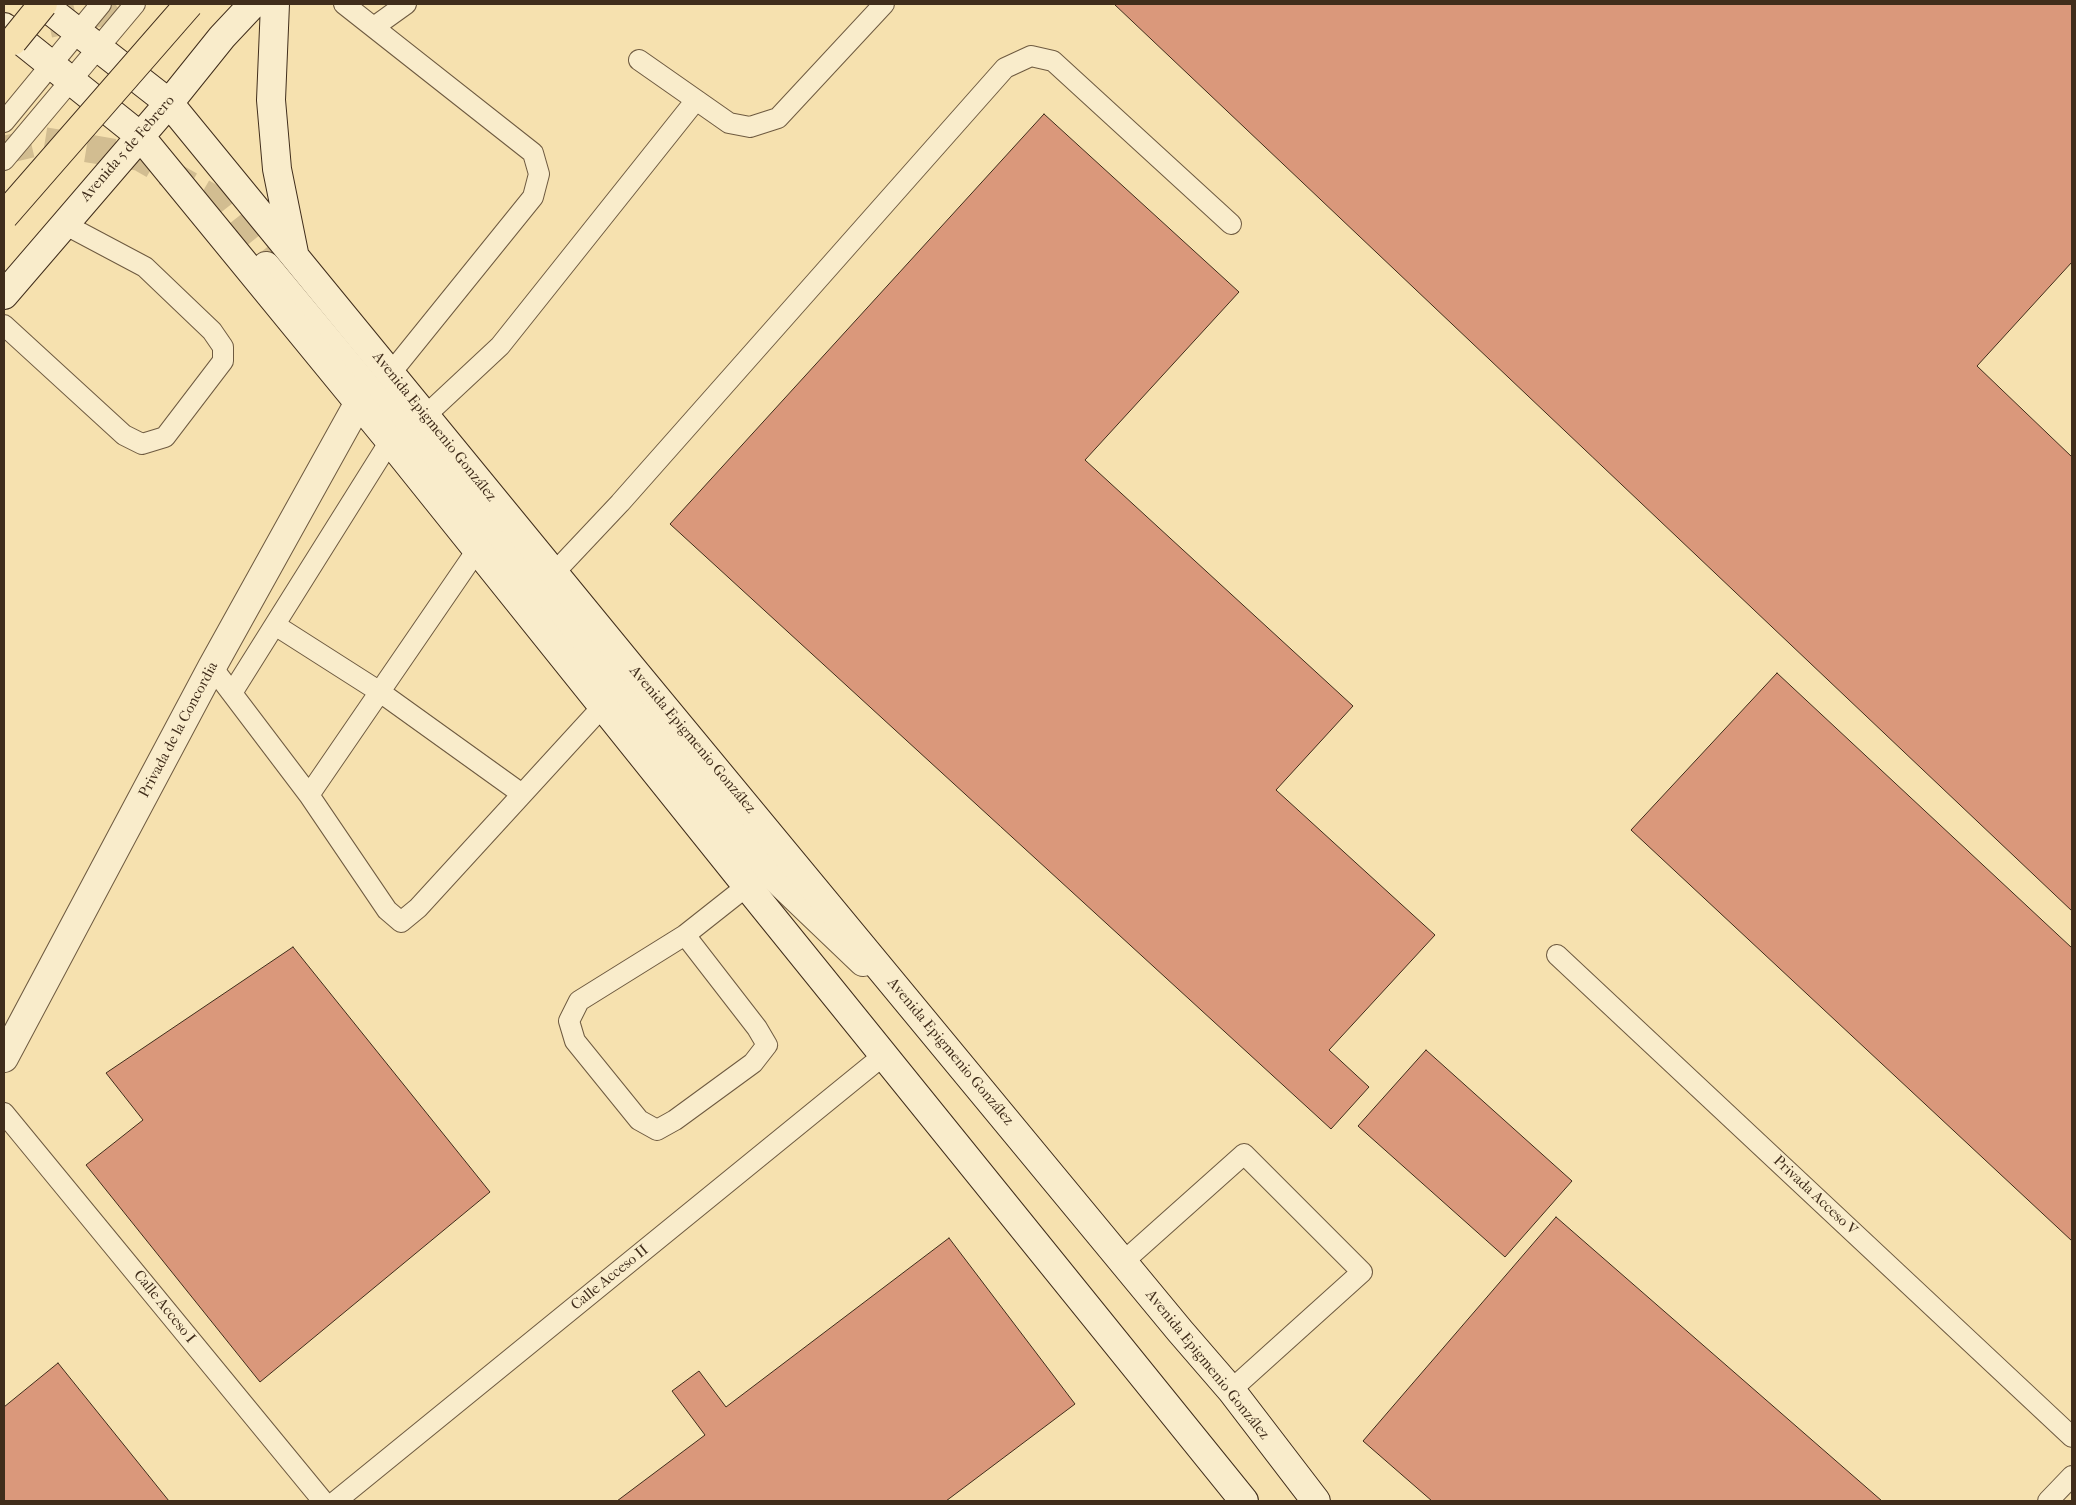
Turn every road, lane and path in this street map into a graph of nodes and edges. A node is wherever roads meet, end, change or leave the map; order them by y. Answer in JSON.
{"nodes":[{"id":1,"x":42,"y":4,"type":"edge"},
{"id":2,"x":101,"y":4,"type":"edge"},
{"id":3,"x":135,"y":4,"type":"edge"},
{"id":4,"x":189,"y":4,"type":"edge"},
{"id":5,"x":254,"y":4,"type":"edge"},
{"id":6,"x":275,"y":4,"type":"edge"},
{"id":7,"x":344,"y":4,"type":"edge"},
{"id":8,"x":406,"y":4,"type":"edge"},
{"id":9,"x":884,"y":4,"type":"edge"},
{"id":10,"x":374,"y":27,"type":"junction"},
{"id":11,"x":8,"y":34,"type":"edge"},
{"id":12,"x":89,"y":40,"type":"junction"},
{"id":13,"x":639,"y":60,"type":"dead end"},
{"id":14,"x":61,"y":73,"type":"junction"},
{"id":15,"x":696,"y":100,"type":"junction"},
{"id":16,"x":169,"y":103,"type":"junction"},
{"id":17,"x":4,"y":122,"type":"edge"},
{"id":18,"x":140,"y":136,"type":"junction"},
{"id":19,"x":4,"y":160,"type":"edge"},
{"id":20,"x":215,"y":160,"type":"junction"},
{"id":21,"x":179,"y":184,"type":"junction"},
{"id":22,"x":4,"y":216,"type":"edge"},
{"id":23,"x":64,"y":224,"type":"junction"},
{"id":24,"x":1231,"y":224,"type":"dead end"},
{"id":25,"x":295,"y":257,"type":"junction"},
{"id":26,"x":266,"y":266,"type":"tunnel mouth"},
{"id":27,"x":4,"y":295,"type":"edge"},
{"id":28,"x":4,"y":325,"type":"edge"},
{"id":29,"x":390,"y":374,"type":"junction"},
{"id":30,"x":358,"y":404,"type":"junction"},
{"id":31,"x":425,"y":416,"type":"junction"},
{"id":32,"x":390,"y":442,"type":"junction"},
{"id":33,"x":477,"y":550,"type":"junction"},
{"id":34,"x":554,"y":573,"type":"junction"},
{"id":35,"x":275,"y":625,"type":"junction"},
{"id":36,"x":212,"y":667,"type":"junction"},
{"id":37,"x":380,"y":692,"type":"junction"},
{"id":38,"x":232,"y":693,"type":"junction"},
{"id":39,"x":603,"y":706,"type":"junction"},
{"id":40,"x":522,"y":794,"type":"junction"},
{"id":41,"x":310,"y":795,"type":"junction"},
{"id":42,"x":746,"y":886,"type":"junction"},
{"id":43,"x":685,"y":936,"type":"junction"},
{"id":44,"x":1557,"y":955,"type":"dead end"},
{"id":45,"x":922,"y":1018,"type":"junction"},
{"id":46,"x":884,"y":1055,"type":"junction"},
{"id":47,"x":4,"y":1058,"type":"edge"},
{"id":48,"x":4,"y":1113,"type":"edge"},
{"id":49,"x":1123,"y":1262,"type":"junction"},
{"id":50,"x":1231,"y":1390,"type":"junction"},
{"id":51,"x":2072,"y":1437,"type":"edge"},
{"id":52,"x":2072,"y":1476,"type":"edge"},
{"id":53,"x":324,"y":1501,"type":"edge"},
{"id":54,"x":336,"y":1501,"type":"edge"},
{"id":55,"x":1244,"y":1501,"type":"edge"},
{"id":56,"x":1316,"y":1501,"type":"edge"},
{"id":57,"x":2048,"y":1501,"type":"edge"}],
"edges":[{"from":1,"to":11,"type":"highway","bridge":true},
{"from":1,"to":12,"type":"main road","name":"Avenida Epigmenio González"},
{"from":2,"to":12,"type":"lane"},
{"from":3,"to":12,"type":"lane"},
{"from":4,"to":22,"type":"highway","bridge":true},
{"from":5,"to":16,"type":"main road","name":"Avenida 5 de Febrero"},
{"from":6,"to":25,"type":"main road"},
{"from":7,"to":10,"type":"lane"},
{"from":8,"to":10,"type":"lane"},
{"from":9,"to":15,"type":"lane"},
{"from":10,"to":29,"type":"lane"},
{"from":11,"to":14,"type":"main road"},
{"from":12,"to":14,"type":"lane"},
{"from":12,"to":16,"type":"main road","name":"Avenida Epigmenio González"},
{"from":13,"to":15,"type":"lane"},
{"from":14,"to":17,"type":"lane"},
{"from":14,"to":18,"type":"main road"},
{"from":14,"to":19,"type":"lane"},
{"from":15,"to":31,"type":"lane"},
{"from":16,"to":18,"type":"main road","name":"Avenida 5 de Febrero"},
{"from":16,"to":20,"type":"main road","name":"Avenida Epigmenio González"},
{"from":18,"to":21,"type":"main road"},
{"from":18,"to":23,"type":"main road","name":"Avenida 5 de Febrero"},
{"from":20,"to":21,"type":"main road"},
{"from":20,"to":25,"type":"main road","name":"Avenida Epigmenio González"},
{"from":21,"to":30,"type":"main road"},
{"from":23,"to":27,"type":"main road","name":"Avenida 5 de Febrero"},
{"from":23,"to":28,"type":"lane"},
{"from":24,"to":34,"type":"lane"},
{"from":25,"to":29,"type":"main road","name":"Avenida Epigmenio González"},
{"from":26,"to":45,"type":"main road"},
{"from":29,"to":31,"type":"main road","name":"Avenida Epigmenio González"},
{"from":30,"to":32,"type":"main road"},
{"from":30,"to":36,"type":"main road","name":"Privada de la Concordia"},
{"from":31,"to":34,"type":"main road","name":"Avenida Epigmenio González"},
{"from":32,"to":33,"type":"main road"},
{"from":32,"to":35,"type":"lane"},
{"from":33,"to":37,"type":"lane"},
{"from":33,"to":39,"type":"main road"},
{"from":34,"to":45,"type":"main road","name":"Avenida Epigmenio González"},
{"from":35,"to":37,"type":"lane"},
{"from":35,"to":38,"type":"lane"},
{"from":36,"to":38,"type":"lane"},
{"from":36,"to":47,"type":"main road","name":"Privada de la Concordia"},
{"from":37,"to":40,"type":"lane"},
{"from":37,"to":41,"type":"lane"},
{"from":38,"to":41,"type":"lane"},
{"from":39,"to":40,"type":"lane"},
{"from":39,"to":42,"type":"main road"},
{"from":40,"to":41,"type":"lane"},
{"from":42,"to":43,"type":"lane"},
{"from":42,"to":46,"type":"main road"},
{"from":43,"to":43,"type":"lane"},
{"from":44,"to":51,"type":"lane","name":"Privada Acceso V"},
{"from":45,"to":49,"type":"main road","name":"Avenida Epigmenio González"},
{"from":46,"to":54,"type":"lane","name":"Calle Acceso II"},
{"from":46,"to":55,"type":"main road"},
{"from":48,"to":53,"type":"lane","name":"Calle Acceso I"},
{"from":49,"to":50,"type":"main road","name":"Avenida Epigmenio González"},
{"from":49,"to":50,"type":"lane"},
{"from":50,"to":56,"type":"main road","name":"Avenida Epigmenio González"},
{"from":52,"to":57,"type":"lane"}]}
